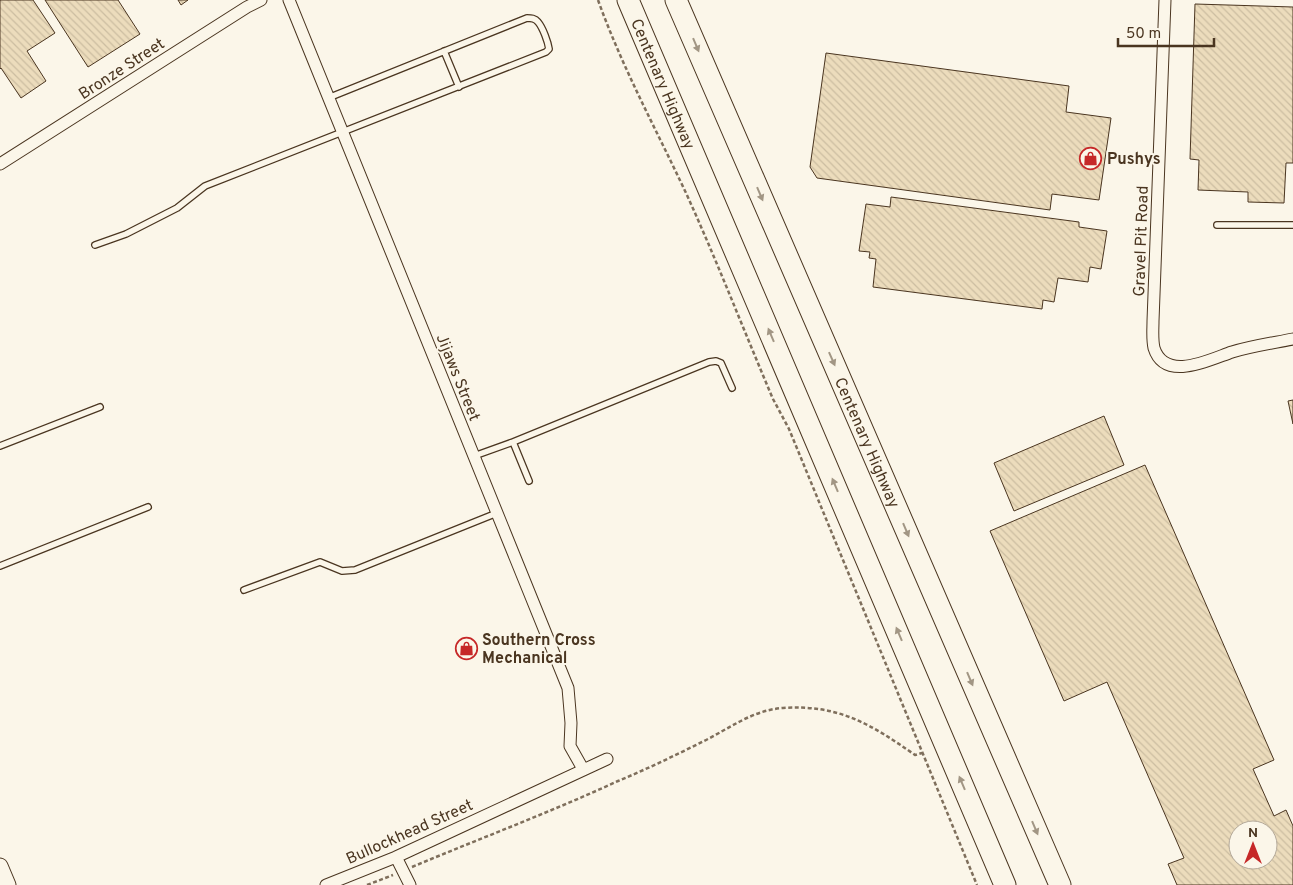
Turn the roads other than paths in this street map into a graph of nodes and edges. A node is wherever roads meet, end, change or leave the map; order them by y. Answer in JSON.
{"nodes":[{"id":1,"x":261,"y":0,"type":"edge"},
{"id":2,"x":289,"y":0,"type":"edge"},
{"id":3,"x":628,"y":0,"type":"edge"},
{"id":4,"x":676,"y":0,"type":"edge"},
{"id":5,"x":1165,"y":0,"type":"edge"},
{"id":6,"x":444,"y":51,"type":"junction"},
{"id":7,"x":459,"y":87,"type":"junction"},
{"id":8,"x":328,"y":98,"type":"junction"},
{"id":9,"x":343,"y":133,"type":"junction"},
{"id":10,"x":0,"y":164,"type":"edge"},
{"id":11,"x":1217,"y":224,"type":"dead end"},
{"id":12,"x":1293,"y":225,"type":"edge"},
{"id":13,"x":94,"y":245,"type":"dead end"},
{"id":14,"x":1293,"y":339,"type":"edge"},
{"id":15,"x":732,"y":388,"type":"dead end"},
{"id":16,"x":100,"y":406,"type":"dead end"},
{"id":17,"x":513,"y":442,"type":"junction"},
{"id":18,"x":0,"y":446,"type":"edge"},
{"id":19,"x":474,"y":456,"type":"junction"},
{"id":20,"x":529,"y":481,"type":"dead end"},
{"id":21,"x":148,"y":507,"type":"dead end"},
{"id":22,"x":497,"y":513,"type":"junction"},
{"id":23,"x":0,"y":566,"type":"edge"},
{"id":24,"x":244,"y":590,"type":"dead end"},
{"id":25,"x":607,"y":759,"type":"dead end"},
{"id":26,"x":583,"y":769,"type":"junction"},
{"id":27,"x":396,"y":857,"type":"junction"},
{"id":28,"x":0,"y":866,"type":"edge"},
{"id":29,"x":8,"y":885,"type":"edge"},
{"id":30,"x":326,"y":885,"type":"edge"},
{"id":31,"x":410,"y":885,"type":"edge"},
{"id":32,"x":1006,"y":885,"type":"edge"},
{"id":33,"x":1060,"y":885,"type":"edge"}],
"edges":[{"from":1,"to":10,"type":"street","name":"Bronze Street"},
{"from":2,"to":8,"type":"street","name":"Jijaws Street"},
{"from":32,"to":3,"type":"highway","name":"Centenary Highway","one_way":true},
{"from":4,"to":33,"type":"highway","name":"Centenary Highway","one_way":true},
{"from":5,"to":14,"type":"street","name":"Gravel Pit Road"},
{"from":6,"to":7,"type":"lane"},
{"from":6,"to":7,"type":"lane"},
{"from":6,"to":8,"type":"lane"},
{"from":7,"to":9,"type":"lane"},
{"from":8,"to":9,"type":"street","name":"Jijaws Street"},
{"from":9,"to":13,"type":"lane"},
{"from":9,"to":19,"type":"street","name":"Jijaws Street"},
{"from":11,"to":12,"type":"lane"},
{"from":15,"to":17,"type":"lane"},
{"from":16,"to":18,"type":"lane"},
{"from":17,"to":19,"type":"lane"},
{"from":17,"to":20,"type":"lane"},
{"from":19,"to":22,"type":"street","name":"Jijaws Street"},
{"from":21,"to":23,"type":"lane"},
{"from":22,"to":24,"type":"lane"},
{"from":22,"to":26,"type":"street","name":"Jijaws Street"},
{"from":25,"to":26,"type":"street"},
{"from":26,"to":27,"type":"street","name":"Bullockhead Street"},
{"from":27,"to":30,"type":"street","name":"Bullockhead Street"},
{"from":27,"to":31,"type":"street"},
{"from":28,"to":29,"type":"street"}]}
